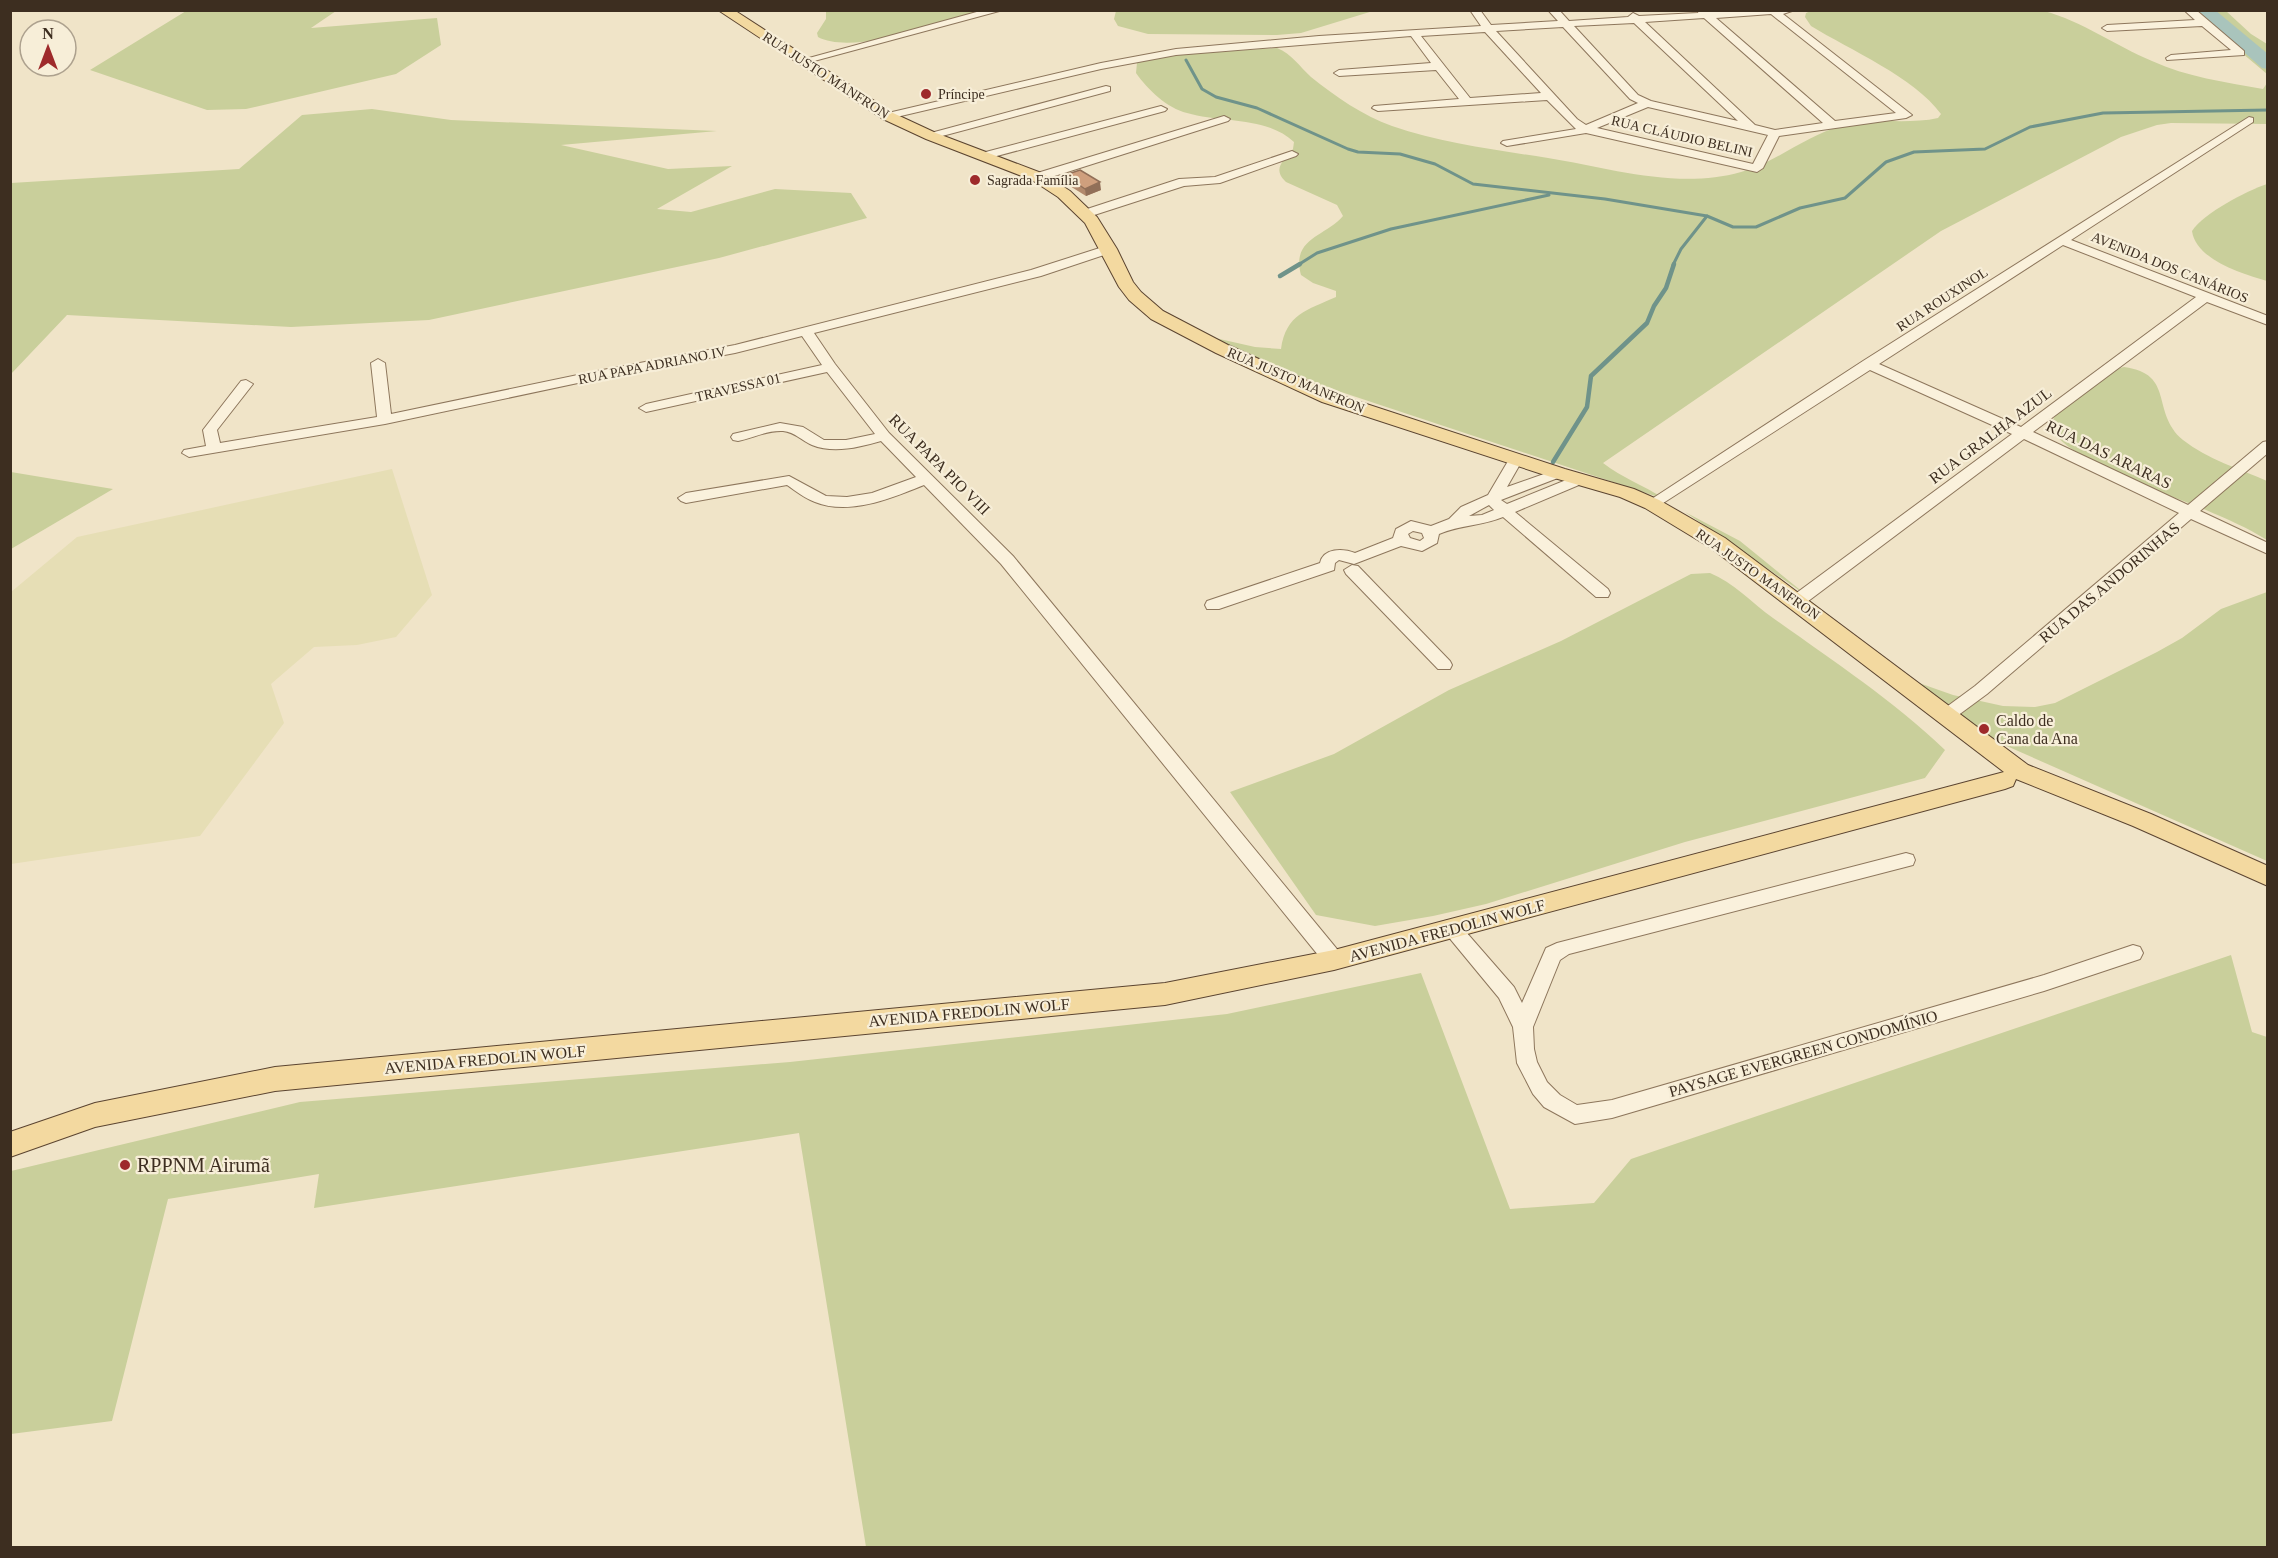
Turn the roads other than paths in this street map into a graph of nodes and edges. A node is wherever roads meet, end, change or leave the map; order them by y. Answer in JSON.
{"nodes":[{"id":1,"x":724,"y":10,"type":"edge"},
{"id":2,"x":998,"y":10,"type":"edge"},
{"id":3,"x":1475,"y":10,"type":"edge"},
{"id":4,"x":1553,"y":10,"type":"edge"},
{"id":5,"x":1628,"y":10,"type":"edge"},
{"id":6,"x":1790,"y":10,"type":"edge"},
{"id":7,"x":2189,"y":10,"type":"edge"},
{"id":8,"x":1772,"y":11,"type":"edge"},
{"id":9,"x":1704,"y":13,"type":"edge"},
{"id":10,"x":1638,"y":21,"type":"junction"},
{"id":11,"x":2204,"y":23,"type":"junction"},
{"id":12,"x":1566,"y":25,"type":"junction"},
{"id":13,"x":2108,"y":28,"type":"dead end"},
{"id":14,"x":1490,"y":30,"type":"junction"},
{"id":15,"x":1414,"y":34,"type":"junction"},
{"id":16,"x":2171,"y":58,"type":"dead end"},
{"id":17,"x":803,"y":61,"type":"junction"},
{"id":18,"x":1440,"y":66,"type":"junction"},
{"id":19,"x":1339,"y":73,"type":"dead end"},
{"id":20,"x":1106,"y":89,"type":"dead end"},
{"id":21,"x":1550,"y":96,"type":"junction"},
{"id":22,"x":1466,"y":101,"type":"junction"},
{"id":23,"x":1647,"y":103,"type":"junction"},
{"id":24,"x":1378,"y":108,"type":"dead end"},
{"id":25,"x":1161,"y":109,"type":"dead end"},
{"id":26,"x":888,"y":116,"type":"junction"},
{"id":27,"x":1224,"y":119,"type":"dead end"},
{"id":28,"x":2249,"y":120,"type":"dead end"},
{"id":29,"x":1750,"y":126,"type":"junction"},
{"id":30,"x":1833,"y":126,"type":"junction"},
{"id":31,"x":1584,"y":129,"type":"junction"},
{"id":32,"x":1776,"y":133,"type":"junction"},
{"id":33,"x":931,"y":136,"type":"junction"},
{"id":34,"x":1507,"y":143,"type":"dead end"},
{"id":35,"x":1292,"y":154,"type":"dead end"},
{"id":36,"x":982,"y":156,"type":"junction"},
{"id":37,"x":1038,"y":177,"type":"junction"},
{"id":38,"x":1085,"y":213,"type":"junction"},
{"id":39,"x":2061,"y":240,"type":"junction"},
{"id":40,"x":1109,"y":249,"type":"junction"},
{"id":41,"x":2205,"y":297,"type":"junction"},
{"id":42,"x":2268,"y":321,"type":"edge"},
{"id":43,"x":807,"y":333,"type":"junction"},
{"id":44,"x":378,"y":363,"type":"dead end"},
{"id":45,"x":1868,"y":364,"type":"junction"},
{"id":46,"x":830,"y":367,"type":"junction"},
{"id":47,"x":246,"y":384,"type":"dead end"},
{"id":48,"x":646,"y":408,"type":"dead end"},
{"id":49,"x":385,"y":420,"type":"junction"},
{"id":50,"x":2023,"y":433,"type":"junction"},
{"id":51,"x":884,"y":436,"type":"junction"},
{"id":52,"x":738,"y":437,"type":"dead end"},
{"id":53,"x":2268,"y":445,"type":"edge"},
{"id":54,"x":214,"y":448,"type":"junction"},
{"id":55,"x":189,"y":453,"type":"dead end"},
{"id":56,"x":1516,"y":459,"type":"junction"},
{"id":57,"x":1558,"y":473,"type":"junction"},
{"id":58,"x":927,"y":478,"type":"junction"},
{"id":59,"x":1581,"y":479,"type":"junction"},
{"id":60,"x":686,"y":498,"type":"dead end"},
{"id":61,"x":1493,"y":498,"type":"junction"},
{"id":62,"x":1652,"y":504,"type":"junction"},
{"id":63,"x":1506,"y":511,"type":"junction"},
{"id":64,"x":2190,"y":513,"type":"junction"},
{"id":65,"x":1454,"y":522,"type":"junction"},
{"id":66,"x":2268,"y":549,"type":"edge"},
{"id":67,"x":1353,"y":565,"type":"junction"},
{"id":68,"x":1602,"y":593,"type":"dead end"},
{"id":69,"x":1797,"y":601,"type":"junction"},
{"id":70,"x":1213,"y":605,"type":"dead end"},
{"id":71,"x":1444,"y":665,"type":"dead end"},
{"id":72,"x":1947,"y":715,"type":"junction"},
{"id":73,"x":2006,"y":772,"type":"junction"},
{"id":74,"x":1906,"y":860,"type":"dead end"},
{"id":75,"x":2268,"y":877,"type":"edge"},
{"id":76,"x":1452,"y":928,"type":"junction"},
{"id":77,"x":2133,"y":953,"type":"dead end"},
{"id":78,"x":1334,"y":960,"type":"junction"},
{"id":79,"x":1523,"y":1027,"type":"junction"},
{"id":80,"x":10,"y":1145,"type":"edge"}],
"edges":[{"from":1,"to":17,"type":"main road","name":"RUA JUSTO MANFRON"},
{"from":2,"to":17,"type":"street"},
{"from":3,"to":14,"type":"street"},
{"from":4,"to":12,"type":"street"},
{"from":5,"to":10,"type":"street"},
{"from":6,"to":8,"type":"street"},
{"from":7,"to":11,"type":"street"},
{"from":8,"to":9,"type":"street"},
{"from":8,"to":30,"type":"street","name":"RUA CLÁUDIO BELINI"},
{"from":9,"to":10,"type":"street"},
{"from":9,"to":30,"type":"street"},
{"from":10,"to":12,"type":"street"},
{"from":10,"to":29,"type":"street"},
{"from":11,"to":13,"type":"street"},
{"from":11,"to":16,"type":"street"},
{"from":12,"to":14,"type":"street"},
{"from":12,"to":23,"type":"street"},
{"from":14,"to":15,"type":"street"},
{"from":14,"to":21,"type":"street"},
{"from":15,"to":18,"type":"street"},
{"from":15,"to":26,"type":"street"},
{"from":17,"to":26,"type":"main road","name":"RUA JUSTO MANFRON"},
{"from":18,"to":19,"type":"street"},
{"from":18,"to":22,"type":"street"},
{"from":20,"to":33,"type":"street"},
{"from":21,"to":22,"type":"street"},
{"from":21,"to":31,"type":"street"},
{"from":22,"to":24,"type":"street"},
{"from":23,"to":29,"type":"street"},
{"from":23,"to":31,"type":"street"},
{"from":25,"to":36,"type":"street"},
{"from":26,"to":33,"type":"main road","name":"RUA JUSTO MANFRON"},
{"from":27,"to":37,"type":"street"},
{"from":28,"to":39,"type":"street","name":"RUA ROUXINOL"},
{"from":29,"to":32,"type":"street"},
{"from":30,"to":32,"type":"street","name":"RUA CLÁUDIO BELINI"},
{"from":31,"to":32,"type":"street","name":"RUA CLÁUDIO BELINI"},
{"from":31,"to":34,"type":"street"},
{"from":33,"to":36,"type":"main road","name":"RUA JUSTO MANFRON"},
{"from":35,"to":38,"type":"street"},
{"from":36,"to":37,"type":"main road","name":"RUA JUSTO MANFRON"},
{"from":37,"to":38,"type":"main road","name":"RUA JUSTO MANFRON"},
{"from":38,"to":40,"type":"main road","name":"RUA JUSTO MANFRON"},
{"from":39,"to":41,"type":"street","name":"AVENIDA DOS CANÁRIOS"},
{"from":39,"to":45,"type":"street","name":"RUA ROUXINOL"},
{"from":40,"to":43,"type":"street","name":"RUA PAPA ADRIANO IV"},
{"from":40,"to":56,"type":"main road","name":"RUA JUSTO MANFRON"},
{"from":41,"to":42,"type":"street","name":"AVENIDA DOS CANÁRIOS"},
{"from":41,"to":50,"type":"street","name":"RUA GRALHA AZUL"},
{"from":43,"to":46,"type":"street","name":"RUA PAPA PIO VIII"},
{"from":43,"to":49,"type":"street","name":"RUA PAPA ADRIANO IV"},
{"from":44,"to":49,"type":"street"},
{"from":45,"to":50,"type":"street","name":"RUA DAS ARARAS"},
{"from":45,"to":62,"type":"street","name":"RUA ROUXINOL"},
{"from":46,"to":48,"type":"street","name":"TRAVESSA 01"},
{"from":46,"to":51,"type":"street","name":"RUA PAPA PIO VIII"},
{"from":47,"to":54,"type":"street"},
{"from":49,"to":54,"type":"street","name":"RUA PAPA ADRIANO IV"},
{"from":50,"to":64,"type":"street","name":"RUA DAS ARARAS"},
{"from":50,"to":69,"type":"street","name":"RUA GRALHA AZUL"},
{"from":51,"to":52,"type":"street"},
{"from":51,"to":58,"type":"street","name":"RUA PAPA PIO VIII"},
{"from":53,"to":64,"type":"street","name":"RUA DAS ANDORINHAS"},
{"from":54,"to":55,"type":"street","name":"RUA PAPA ADRIANO IV"},
{"from":56,"to":57,"type":"main road","name":"RUA JUSTO MANFRON"},
{"from":56,"to":61,"type":"street"},
{"from":57,"to":59,"type":"main road","name":"RUA JUSTO MANFRON"},
{"from":57,"to":61,"type":"street"},
{"from":58,"to":60,"type":"street"},
{"from":58,"to":78,"type":"street","name":"RUA PAPA PIO VIII"},
{"from":59,"to":62,"type":"main road","name":"RUA JUSTO MANFRON"},
{"from":59,"to":63,"type":"street"},
{"from":61,"to":63,"type":"street"},
{"from":61,"to":65,"type":"street"},
{"from":62,"to":69,"type":"main road","name":"RUA JUSTO MANFRON"},
{"from":63,"to":65,"type":"street"},
{"from":63,"to":68,"type":"street"},
{"from":64,"to":66,"type":"street","name":"RUA DAS ARARAS"},
{"from":64,"to":72,"type":"street","name":"RUA DAS ANDORINHAS"},
{"from":65,"to":67,"type":"street"},
{"from":67,"to":70,"type":"street"},
{"from":67,"to":71,"type":"street"},
{"from":69,"to":72,"type":"main road","name":"RUA JUSTO MANFRON"},
{"from":72,"to":73,"type":"main road","name":"RUA JUSTO MANFRON"},
{"from":73,"to":75,"type":"main road","name":"AVENIDA FREDOLIN WOLF"},
{"from":73,"to":76,"type":"main road","name":"AVENIDA FREDOLIN WOLF"},
{"from":74,"to":79,"type":"street","name":"PAYSAGE EVERGREEN CONDOMÍNIO"},
{"from":76,"to":78,"type":"main road","name":"AVENIDA FREDOLIN WOLF"},
{"from":76,"to":79,"type":"street","name":"PAYSAGE EVERGREEN CONDOMÍNIO"},
{"from":77,"to":79,"type":"street","name":"PAYSAGE EVERGREEN CONDOMÍNIO"},
{"from":78,"to":80,"type":"main road","name":"AVENIDA FREDOLIN WOLF"}]}
